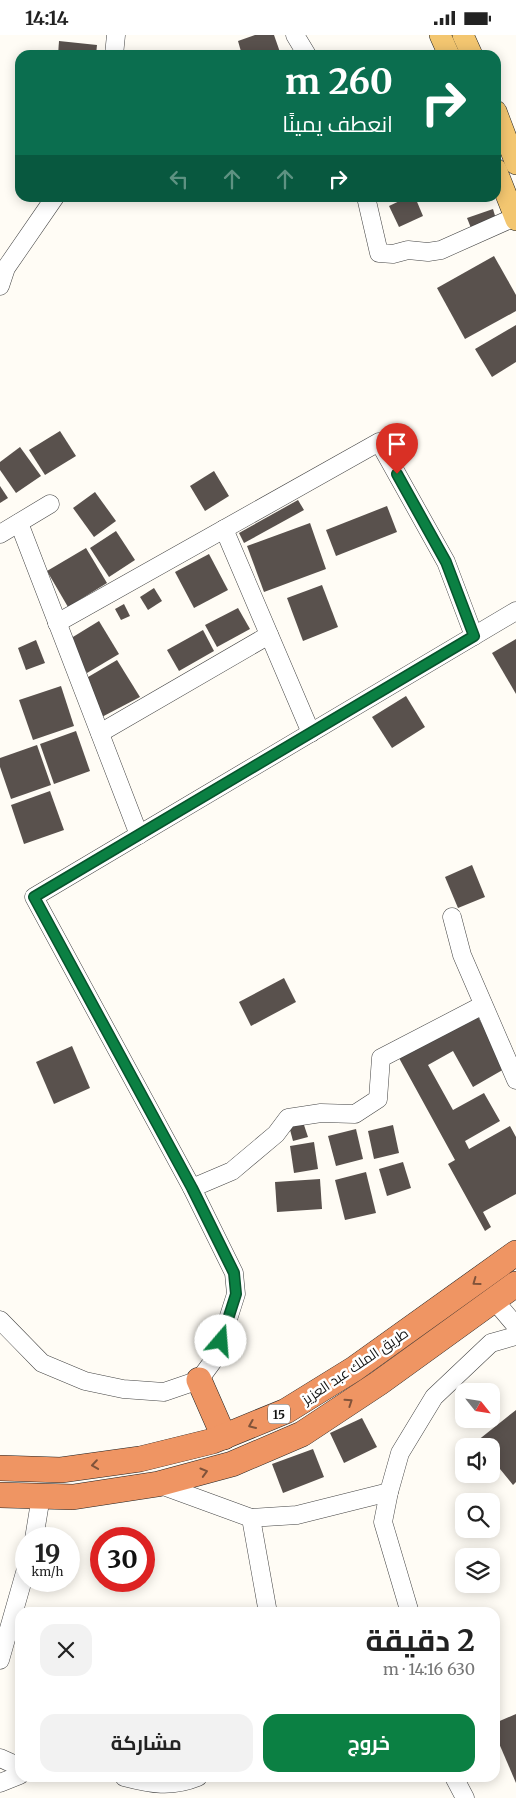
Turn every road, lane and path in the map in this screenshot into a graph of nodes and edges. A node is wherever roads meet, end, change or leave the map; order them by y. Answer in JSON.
{"nodes":[{"id":1,"x":116,"y":35,"type":"edge"},
{"id":2,"x":296,"y":35,"type":"edge"},
{"id":3,"x":440,"y":35,"type":"edge"},
{"id":4,"x":463,"y":35,"type":"edge"},
{"id":5,"x":114,"y":50,"type":"edge"},
{"id":6,"x":304,"y":50,"type":"edge"},
{"id":7,"x":447,"y":50,"type":"edge"},
{"id":8,"x":470,"y":50,"type":"edge"},
{"id":9,"x":501,"y":124,"type":"edge"},
{"id":10,"x":516,"y":164,"type":"edge"},
{"id":11,"x":501,"y":182,"type":"edge"},
{"id":12,"x":52,"y":202,"type":"edge"},
{"id":13,"x":367,"y":202,"type":"edge"},
{"id":14,"x":516,"y":219,"type":"edge"},
{"id":15,"x":0,"y":286,"type":"edge"},
{"id":16,"x":50,"y":504,"type":"dead end"},
{"id":17,"x":19,"y":523,"type":"junction"},
{"id":18,"x":224,"y":529,"type":"junction"},
{"id":19,"x":0,"y":534,"type":"edge"},
{"id":20,"x":516,"y":611,"type":"edge"},
{"id":21,"x":58,"y":623,"type":"junction"},
{"id":22,"x":269,"y":635,"type":"junction"},
{"id":23,"x":474,"y":636,"type":"junction"},
{"id":24,"x":100,"y":733,"type":"junction"},
{"id":25,"x":311,"y":733,"type":"junction"},
{"id":26,"x":139,"y":835,"type":"junction"},
{"id":27,"x":452,"y":917,"type":"dead end"},
{"id":28,"x":483,"y":1005,"type":"junction"},
{"id":29,"x":516,"y":1080,"type":"edge"},
{"id":30,"x":192,"y":1188,"type":"junction"},
{"id":31,"x":516,"y":1253,"type":"edge"},
{"id":32,"x":516,"y":1284,"type":"edge"},
{"id":33,"x":494,"y":1300,"type":"junction"},
{"id":34,"x":0,"y":1320,"type":"edge"},
{"id":35,"x":516,"y":1326,"type":"edge"},
{"id":36,"x":516,"y":1336,"type":"edge"},
{"id":37,"x":199,"y":1380,"type":"junction"},
{"id":38,"x":224,"y":1437,"type":"junction"},
{"id":39,"x":0,"y":1468,"type":"edge"},
{"id":40,"x":158,"y":1484,"type":"junction"},
{"id":41,"x":388,"y":1492,"type":"junction"},
{"id":42,"x":0,"y":1495,"type":"edge"},
{"id":43,"x":41,"y":1496,"type":"junction"},
{"id":44,"x":251,"y":1518,"type":"junction"},
{"id":45,"x":36,"y":1527,"type":"edge"},
{"id":46,"x":19,"y":1592,"type":"edge"},
{"id":47,"x":15,"y":1607,"type":"edge"},
{"id":48,"x":267,"y":1607,"type":"edge"},
{"id":49,"x":408,"y":1607,"type":"edge"},
{"id":50,"x":15,"y":1608,"type":"edge"},
{"id":51,"x":0,"y":1660,"type":"edge"},
{"id":52,"x":0,"y":1757,"type":"edge"},
{"id":53,"x":0,"y":1762,"type":"edge"},
{"id":54,"x":15,"y":1764,"type":"edge"},
{"id":55,"x":0,"y":1773,"type":"edge"},
{"id":56,"x":15,"y":1777,"type":"edge"},
{"id":57,"x":143,"y":1782,"type":"edge"},
{"id":58,"x":183,"y":1782,"type":"edge"},
{"id":59,"x":457,"y":1782,"type":"edge"},
{"id":60,"x":0,"y":1783,"type":"edge"},
{"id":61,"x":465,"y":1798,"type":"edge"}],
"edges":[{"from":1,"to":5,"type":"street"},
{"from":2,"to":6,"type":"street"},
{"from":3,"to":7,"type":"main road"},
{"from":4,"to":8,"type":"main road"},
{"from":9,"to":10,"type":"main road"},
{"from":11,"to":14,"type":"main road"},
{"from":12,"to":15,"type":"street"},
{"from":13,"to":14,"type":"street"},
{"from":16,"to":17,"type":"street"},
{"from":17,"to":19,"type":"street"},
{"from":17,"to":21,"type":"street"},
{"from":18,"to":21,"type":"street"},
{"from":18,"to":22,"type":"street"},
{"from":18,"to":23,"type":"street"},
{"from":20,"to":23,"type":"street"},
{"from":21,"to":24,"type":"street"},
{"from":22,"to":24,"type":"street"},
{"from":22,"to":25,"type":"street"},
{"from":23,"to":25,"type":"street"},
{"from":24,"to":26,"type":"street"},
{"from":25,"to":26,"type":"street"},
{"from":26,"to":30,"type":"street"},
{"from":27,"to":28,"type":"street"},
{"from":28,"to":29,"type":"street"},
{"from":28,"to":30,"type":"street"},
{"from":30,"to":37,"type":"street"},
{"from":31,"to":38,"type":"highway","name":"طريق الملك عبد العزيز","number":"15","one_way":true},
{"from":32,"to":33,"type":"highway","name":"طريق الملك عبد العزيز","number":"15"},
{"from":33,"to":35,"type":"street"},
{"from":40,"to":33,"type":"highway","name":"طريق الملك عبد العزيز","number":"15","one_way":true},
{"from":34,"to":37,"type":"street"},
{"from":36,"to":41,"type":"street"},
{"from":37,"to":38,"type":"highway"},
{"from":38,"to":39,"type":"highway","name":"طريق الملك عبد العزيز","number":"15","one_way":true},
{"from":40,"to":43,"type":"highway","name":"طريق الملك عبد العزيز","number":"15"},
{"from":40,"to":44,"type":"street"},
{"from":41,"to":44,"type":"street"},
{"from":41,"to":49,"type":"street"},
{"from":42,"to":43,"type":"highway","name":"طريق الملك عبد العزيز","number":"15"},
{"from":43,"to":45,"type":"street"},
{"from":44,"to":48,"type":"street"},
{"from":46,"to":47,"type":"street"},
{"from":50,"to":51,"type":"street"},
{"from":52,"to":54,"type":"street"},
{"from":53,"to":55,"type":"street"},
{"from":56,"to":60,"type":"street"},
{"from":57,"to":58,"type":"street"},
{"from":59,"to":61,"type":"street"}]}
